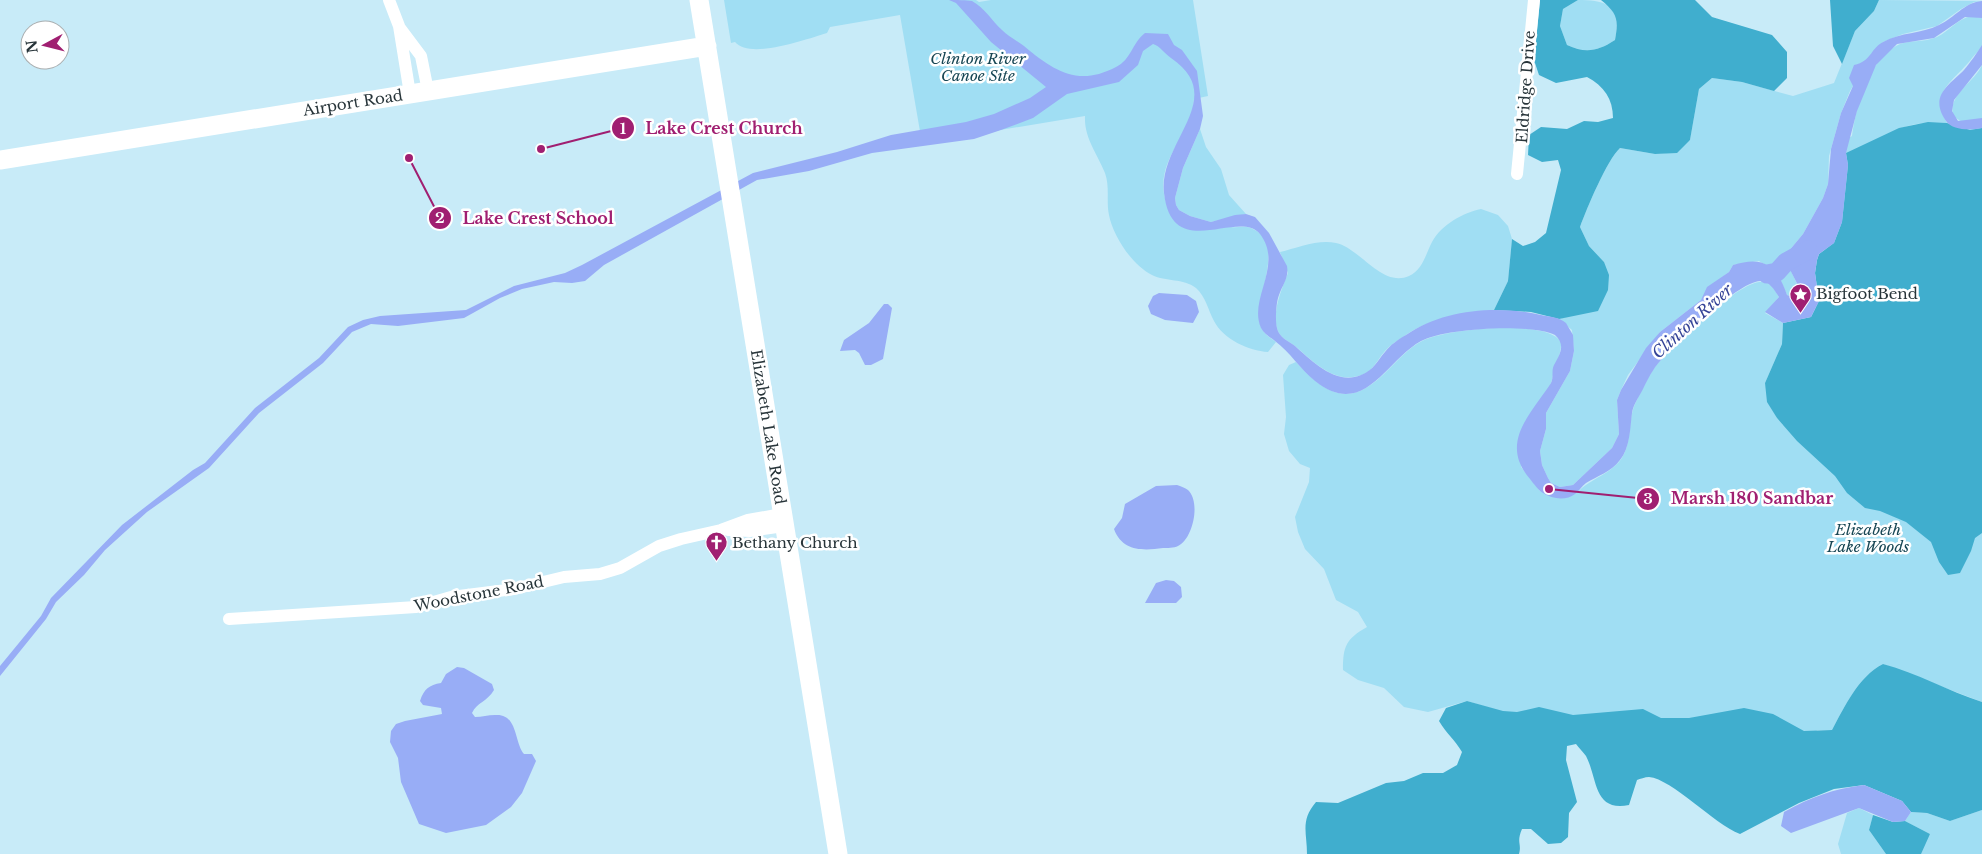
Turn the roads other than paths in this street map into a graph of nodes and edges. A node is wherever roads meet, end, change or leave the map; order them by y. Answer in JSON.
{"nodes":[{"id":1,"x":389,"y":0,"type":"edge"},
{"id":2,"x":699,"y":0,"type":"edge"},
{"id":3,"x":1534,"y":0,"type":"edge"},
{"id":4,"x":399,"y":26,"type":"junction"},
{"id":5,"x":707,"y":46,"type":"junction"},
{"id":6,"x":419,"y":93,"type":"junction"},
{"id":7,"x":0,"y":160,"type":"edge"},
{"id":8,"x":1518,"y":174,"type":"dead end"},
{"id":9,"x":783,"y":520,"type":"junction"},
{"id":10,"x":229,"y":619,"type":"dead end"},
{"id":11,"x":838,"y":854,"type":"edge"}],
"edges":[{"from":1,"to":4,"type":"street"},
{"from":2,"to":5,"type":"street","name":"Elizabeth Lake Road"},
{"from":3,"to":8,"type":"street","name":"Eldridge Drive"},
{"from":4,"to":6,"type":"street"},
{"from":4,"to":6,"type":"street"},
{"from":5,"to":6,"type":"street","name":"Airport Road"},
{"from":5,"to":9,"type":"street","name":"Elizabeth Lake Road"},
{"from":6,"to":7,"type":"street","name":"Airport Road"},
{"from":9,"to":10,"type":"street","name":"Woodstone Road"},
{"from":9,"to":11,"type":"street","name":"Elizabeth Lake Road"}]}
